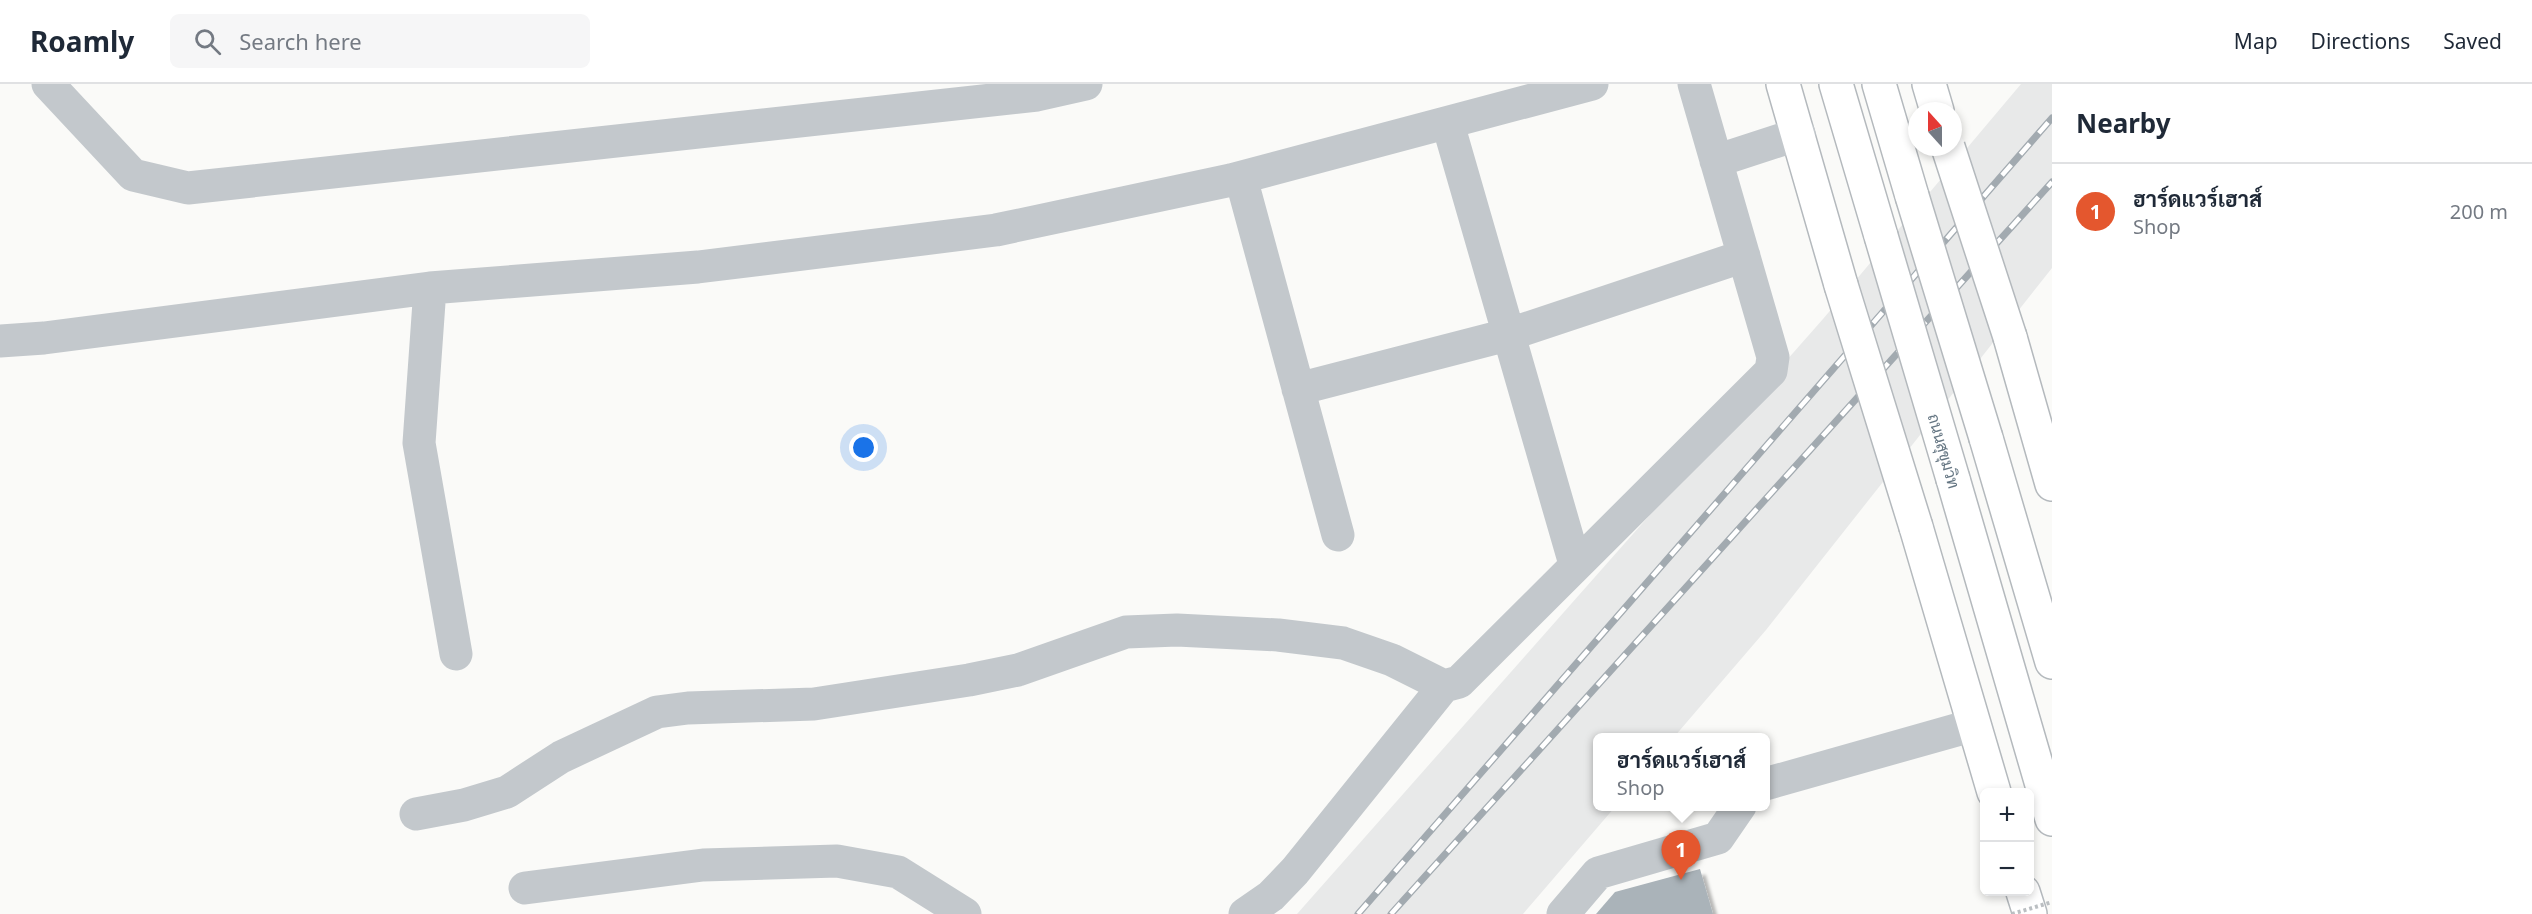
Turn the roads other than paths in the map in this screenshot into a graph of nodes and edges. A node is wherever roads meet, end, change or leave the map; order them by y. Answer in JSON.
{"nodes":[{"id":1,"x":48,"y":84,"type":"edge"},
{"id":2,"x":1086,"y":84,"type":"edge"},
{"id":3,"x":1592,"y":84,"type":"edge"},
{"id":4,"x":1694,"y":84,"type":"edge"},
{"id":5,"x":1783,"y":84,"type":"edge"},
{"id":6,"x":1836,"y":84,"type":"edge"},
{"id":7,"x":1879,"y":84,"type":"edge"},
{"id":8,"x":1929,"y":84,"type":"edge"},
{"id":9,"x":1934,"y":102,"type":"edge"},
{"id":10,"x":1448,"y":124,"type":"junction"},
{"id":11,"x":1799,"y":134,"type":"junction"},
{"id":12,"x":1951,"y":156,"type":"edge"},
{"id":13,"x":1716,"y":161,"type":"junction"},
{"id":14,"x":1241,"y":178,"type":"junction"},
{"id":15,"x":1744,"y":256,"type":"junction"},
{"id":16,"x":430,"y":288,"type":"junction"},
{"id":17,"x":1507,"y":334,"type":"junction"},
{"id":18,"x":0,"y":341,"type":"edge"},
{"id":19,"x":1299,"y":390,"type":"junction"},
{"id":20,"x":2052,"y":484,"type":"edge"},
{"id":21,"x":1338,"y":535,"type":"dead end"},
{"id":22,"x":1575,"y":564,"type":"junction"},
{"id":23,"x":456,"y":654,"type":"dead end"},
{"id":24,"x":2052,"y":662,"type":"edge"},
{"id":25,"x":1444,"y":686,"type":"junction"},
{"id":26,"x":1974,"y":725,"type":"junction"},
{"id":27,"x":1770,"y":783,"type":"edge"},
{"id":28,"x":1993,"y":788,"type":"edge"},
{"id":29,"x":1737,"y":811,"type":"edge"},
{"id":30,"x":416,"y":814,"type":"dead end"},
{"id":31,"x":2052,"y":819,"type":"edge"},
{"id":32,"x":525,"y":888,"type":"dead end"},
{"id":33,"x":2025,"y":896,"type":"edge"},
{"id":34,"x":965,"y":914,"type":"edge"},
{"id":35,"x":1245,"y":914,"type":"edge"},
{"id":36,"x":1563,"y":914,"type":"edge"},
{"id":37,"x":2030,"y":914,"type":"edge"}],
"edges":[{"from":1,"to":2,"type":"street"},
{"from":3,"to":10,"type":"street"},
{"from":4,"to":13,"type":"street"},
{"from":5,"to":11,"type":"highway"},
{"from":6,"to":31,"type":"highway","name":"ถนนสุขุมวิท","bridge":true},
{"from":7,"to":24,"type":"highway","bridge":true},
{"from":8,"to":9,"type":"highway"},
{"from":10,"to":14,"type":"street"},
{"from":10,"to":17,"type":"street"},
{"from":11,"to":13,"type":"street"},
{"from":11,"to":26,"type":"highway","bridge":true},
{"from":12,"to":20,"type":"highway","bridge":true},
{"from":13,"to":15,"type":"street"},
{"from":14,"to":16,"type":"street"},
{"from":14,"to":19,"type":"street"},
{"from":15,"to":17,"type":"street"},
{"from":15,"to":22,"type":"street"},
{"from":16,"to":18,"type":"street"},
{"from":16,"to":23,"type":"street"},
{"from":17,"to":19,"type":"street"},
{"from":17,"to":22,"type":"street"},
{"from":19,"to":21,"type":"street"},
{"from":22,"to":25,"type":"street"},
{"from":25,"to":30,"type":"street"},
{"from":25,"to":35,"type":"street"},
{"from":26,"to":27,"type":"street"},
{"from":26,"to":28,"type":"highway"},
{"from":29,"to":36,"type":"street"},
{"from":32,"to":34,"type":"street"},
{"from":33,"to":37,"type":"highway"}]}
